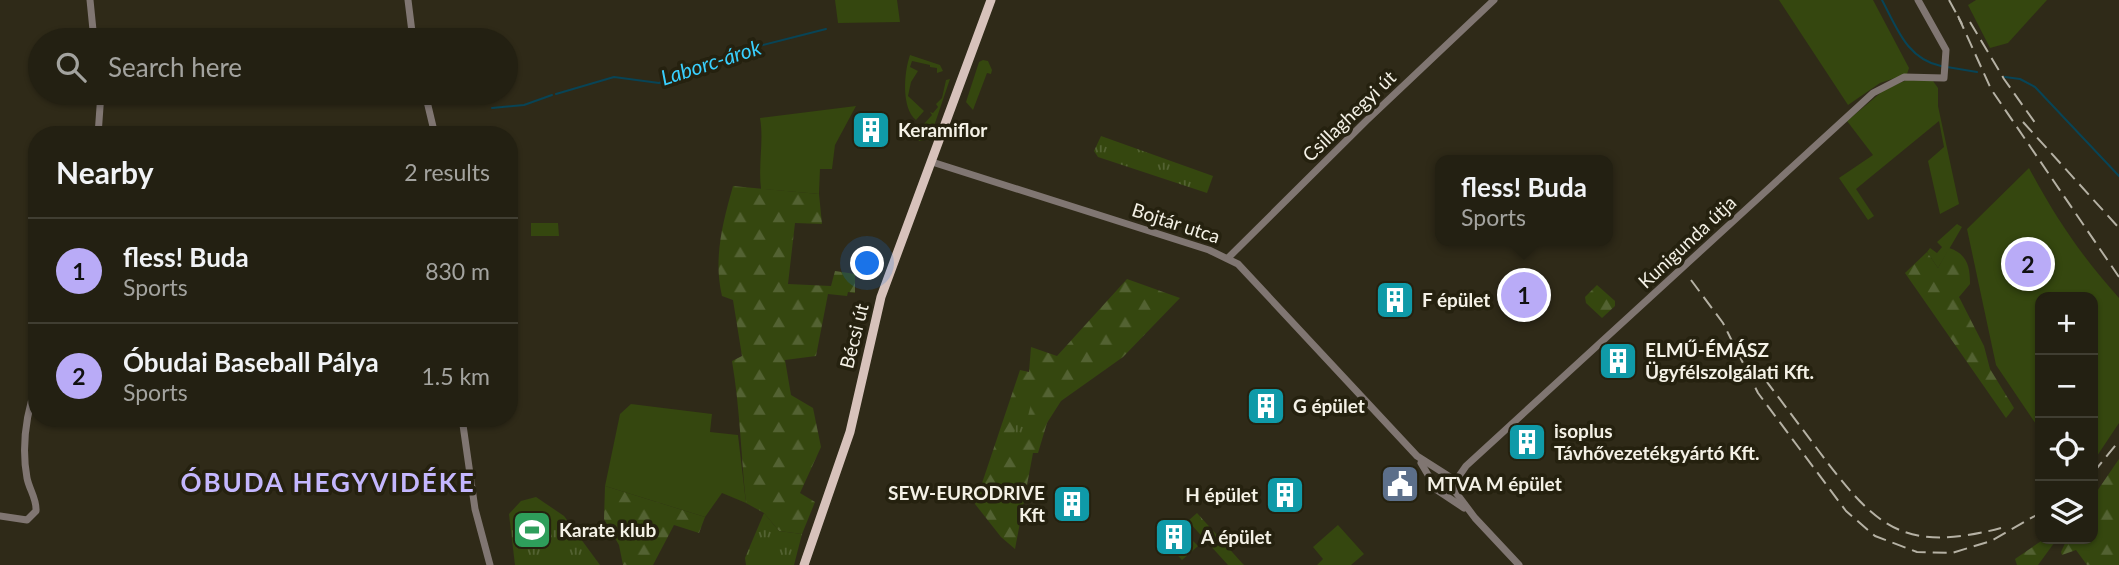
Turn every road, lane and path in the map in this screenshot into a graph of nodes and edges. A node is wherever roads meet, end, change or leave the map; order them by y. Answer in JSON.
{"nodes":[{"id":1,"x":90,"y":0,"type":"edge"},
{"id":2,"x":408,"y":0,"type":"edge"},
{"id":3,"x":991,"y":0,"type":"edge"},
{"id":4,"x":1494,"y":0,"type":"edge"},
{"id":5,"x":1918,"y":0,"type":"edge"},
{"id":6,"x":93,"y":28,"type":"edge"},
{"id":7,"x":412,"y":28,"type":"edge"},
{"id":8,"x":100,"y":105,"type":"edge"},
{"id":9,"x":428,"y":105,"type":"edge"},
{"id":10,"x":99,"y":126,"type":"edge"},
{"id":11,"x":433,"y":126,"type":"edge"},
{"id":12,"x":932,"y":162,"type":"junction"},
{"id":13,"x":1228,"y":258,"type":"junction"},
{"id":14,"x":28,"y":412,"type":"edge"},
{"id":15,"x":463,"y":427,"type":"edge"},
{"id":16,"x":1417,"y":456,"type":"junction"},
{"id":17,"x":1466,"y":466,"type":"junction"},
{"id":18,"x":1444,"y":474,"type":"junction"},
{"id":19,"x":1434,"y":483,"type":"junction"},
{"id":20,"x":1452,"y":486,"type":"junction"},
{"id":21,"x":1444,"y":492,"type":"junction"},
{"id":22,"x":0,"y":516,"type":"edge"},
{"id":23,"x":1475,"y":518,"type":"junction"},
{"id":24,"x":490,"y":565,"type":"edge"},
{"id":25,"x":804,"y":565,"type":"edge"},
{"id":26,"x":1519,"y":565,"type":"edge"}],
"edges":[{"from":1,"to":6,"type":"street"},
{"from":2,"to":7,"type":"street"},
{"from":3,"to":12,"type":"main road","name":"Bécsi út"},
{"from":4,"to":13,"type":"street","name":"Csillaghegyi út"},
{"from":5,"to":17,"type":"street","name":"Kunigunda útja"},
{"from":8,"to":10,"type":"street"},
{"from":9,"to":11,"type":"street"},
{"from":12,"to":13,"type":"street","name":"Bojtár utca"},
{"from":12,"to":25,"type":"main road","name":"Bécsi út"},
{"from":13,"to":16,"type":"street","name":"Bojtár utca"},
{"from":14,"to":22,"type":"street"},
{"from":15,"to":24,"type":"street"},
{"from":16,"to":18,"type":"street","name":"Bojtár utca"},
{"from":16,"to":19,"type":"street","name":"Bojtár utca"},
{"from":17,"to":18,"type":"street","name":"Kunigunda útja"},
{"from":17,"to":20,"type":"street","name":"Kunigunda útja"},
{"from":18,"to":19,"type":"street","name":"Kunigunda útja"},
{"from":18,"to":20,"type":"street"},
{"from":19,"to":21,"type":"street"},
{"from":20,"to":21,"type":"street","name":"Kunigunda útja"},
{"from":20,"to":23,"type":"street"},
{"from":21,"to":23,"type":"street"},
{"from":23,"to":26,"type":"street"}]}
